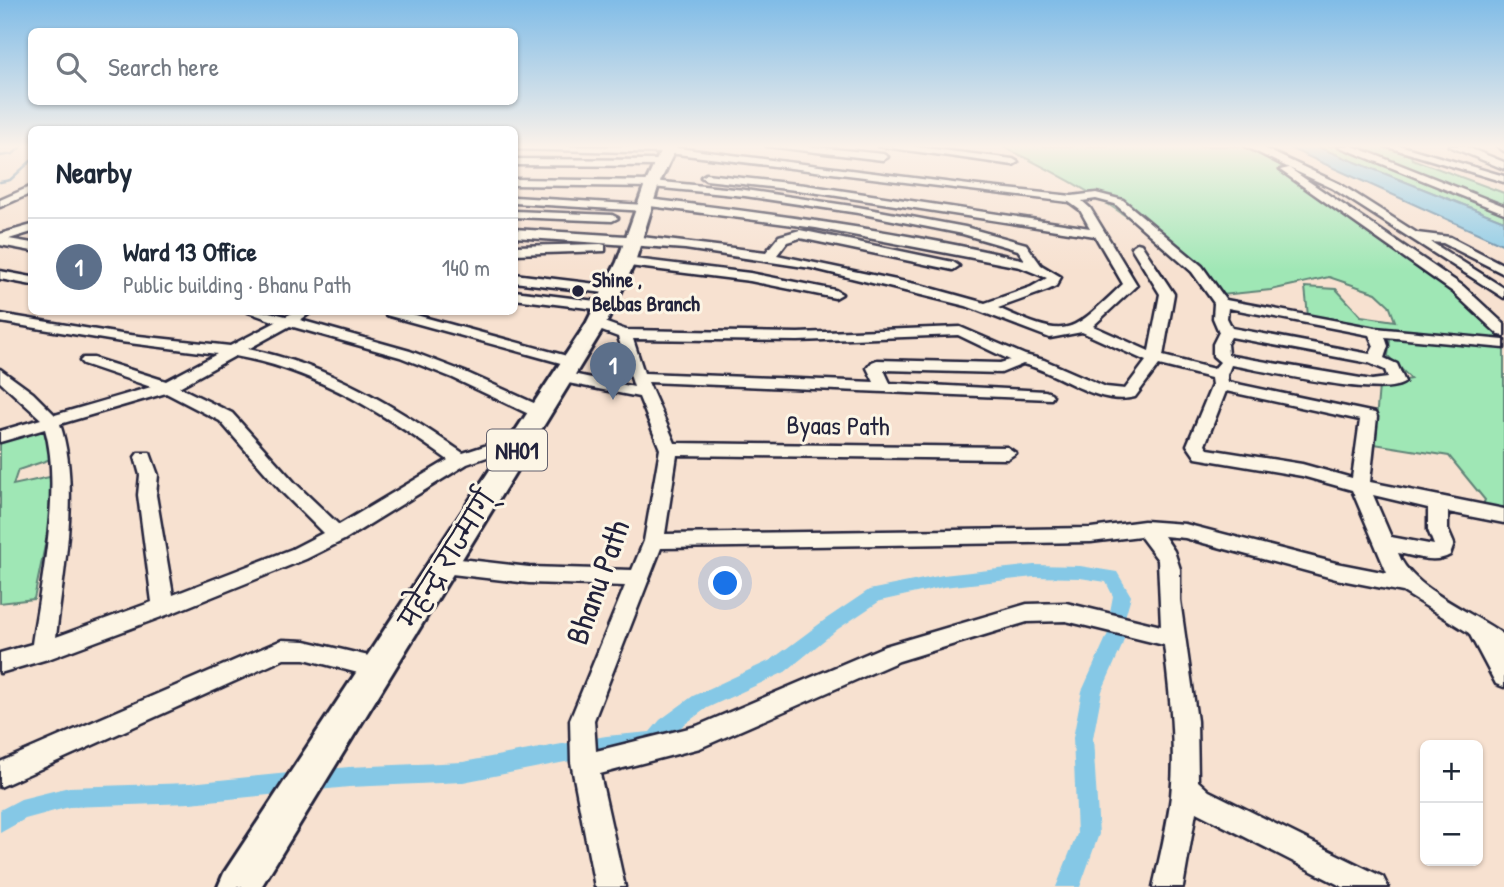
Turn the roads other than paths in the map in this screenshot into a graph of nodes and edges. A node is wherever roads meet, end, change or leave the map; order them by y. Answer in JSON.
{"nodes":[{"id":1,"x":554,"y":187,"type":"edge"},
{"id":2,"x":604,"y":187,"type":"edge"},
{"id":3,"x":618,"y":187,"type":"edge"},
{"id":4,"x":724,"y":187,"type":"edge"},
{"id":5,"x":795,"y":187,"type":"edge"},
{"id":6,"x":1310,"y":187,"type":"edge"},
{"id":7,"x":1338,"y":187,"type":"edge"},
{"id":8,"x":1452,"y":187,"type":"edge"},
{"id":9,"x":28,"y":191,"type":"edge"},
{"id":10,"x":13,"y":198,"type":"junction"},
{"id":11,"x":28,"y":198,"type":"edge"},
{"id":12,"x":0,"y":199,"type":"edge"},
{"id":13,"x":1072,"y":199,"type":"junction"},
{"id":14,"x":518,"y":200,"type":"edge"},
{"id":15,"x":649,"y":200,"type":"edge"},
{"id":16,"x":0,"y":204,"type":"edge"},
{"id":17,"x":1504,"y":210,"type":"edge"},
{"id":18,"x":518,"y":214,"type":"edge"},
{"id":19,"x":518,"y":232,"type":"edge"},
{"id":20,"x":25,"y":233,"type":"edge"},
{"id":21,"x":1098,"y":233,"type":"junction"},
{"id":22,"x":1411,"y":235,"type":"junction"},
{"id":23,"x":0,"y":239,"type":"edge"},
{"id":24,"x":28,"y":246,"type":"edge"},
{"id":25,"x":1138,"y":247,"type":"dead end"},
{"id":26,"x":518,"y":249,"type":"edge"},
{"id":27,"x":769,"y":257,"type":"junction"},
{"id":28,"x":953,"y":265,"type":"dead end"},
{"id":29,"x":1037,"y":268,"type":"junction"},
{"id":30,"x":1504,"y":270,"type":"edge"},
{"id":31,"x":0,"y":275,"type":"edge"},
{"id":32,"x":518,"y":279,"type":"edge"},
{"id":33,"x":28,"y":280,"type":"edge"},
{"id":34,"x":835,"y":294,"type":"dead end"},
{"id":35,"x":1504,"y":294,"type":"edge"},
{"id":36,"x":518,"y":296,"type":"edge"},
{"id":37,"x":1221,"y":303,"type":"junction"},
{"id":38,"x":604,"y":307,"type":"junction"},
{"id":39,"x":985,"y":308,"type":"junction"},
{"id":40,"x":266,"y":315,"type":"edge"},
{"id":41,"x":299,"y":315,"type":"edge"},
{"id":42,"x":400,"y":315,"type":"edge"},
{"id":43,"x":0,"y":318,"type":"edge"},
{"id":44,"x":288,"y":321,"type":"junction"},
{"id":45,"x":1084,"y":328,"type":"junction"},
{"id":46,"x":1226,"y":332,"type":"junction"},
{"id":47,"x":1375,"y":332,"type":"junction"},
{"id":48,"x":1504,"y":332,"type":"edge"},
{"id":49,"x":624,"y":334,"type":"junction"},
{"id":50,"x":1504,"y":344,"type":"edge"},
{"id":51,"x":233,"y":351,"type":"junction"},
{"id":52,"x":1376,"y":358,"type":"junction"},
{"id":53,"x":1020,"y":359,"type":"junction"},
{"id":54,"x":1155,"y":359,"type":"junction"},
{"id":55,"x":88,"y":361,"type":"dead end"},
{"id":56,"x":568,"y":370,"type":"junction"},
{"id":57,"x":0,"y":374,"type":"edge"},
{"id":58,"x":1222,"y":374,"type":"junction"},
{"id":59,"x":643,"y":385,"type":"junction"},
{"id":60,"x":167,"y":387,"type":"junction"},
{"id":61,"x":884,"y":387,"type":"junction"},
{"id":62,"x":1045,"y":396,"type":"dead end"},
{"id":63,"x":539,"y":412,"type":"junction"},
{"id":64,"x":51,"y":422,"type":"junction"},
{"id":65,"x":0,"y":437,"type":"edge"},
{"id":66,"x":524,"y":438,"type":"junction"},
{"id":67,"x":669,"y":449,"type":"junction"},
{"id":68,"x":1007,"y":453,"type":"dead end"},
{"id":69,"x":144,"y":457,"type":"dead end"},
{"id":70,"x":461,"y":460,"type":"junction"},
{"id":71,"x":1360,"y":486,"type":"junction"},
{"id":72,"x":1438,"y":504,"type":"junction"},
{"id":73,"x":1504,"y":516,"type":"edge"},
{"id":74,"x":1144,"y":528,"type":"junction"},
{"id":75,"x":337,"y":535,"type":"junction"},
{"id":76,"x":654,"y":541,"type":"junction"},
{"id":77,"x":1385,"y":546,"type":"junction"},
{"id":78,"x":443,"y":565,"type":"junction"},
{"id":79,"x":638,"y":578,"type":"junction"},
{"id":80,"x":1408,"y":585,"type":"junction"},
{"id":81,"x":164,"y":607,"type":"junction"},
{"id":82,"x":1477,"y":627,"type":"junction"},
{"id":83,"x":1174,"y":638,"type":"junction"},
{"id":84,"x":1504,"y":647,"type":"edge"},
{"id":85,"x":43,"y":651,"type":"junction"},
{"id":86,"x":0,"y":663,"type":"edge"},
{"id":87,"x":377,"y":668,"type":"junction"},
{"id":88,"x":1504,"y":677,"type":"edge"},
{"id":89,"x":584,"y":764,"type":"junction"},
{"id":90,"x":0,"y":775,"type":"edge"},
{"id":91,"x":1185,"y":787,"type":"junction"},
{"id":92,"x":238,"y":887,"type":"edge"},
{"id":93,"x":610,"y":887,"type":"edge"},
{"id":94,"x":1168,"y":887,"type":"edge"},
{"id":95,"x":1373,"y":887,"type":"edge"}],
"edges":[{"from":1,"to":15,"type":"street"},
{"from":2,"to":15,"type":"street"},
{"from":3,"to":15,"type":"street"},
{"from":4,"to":15,"type":"street"},
{"from":5,"to":21,"type":"street"},
{"from":6,"to":48,"type":"street"},
{"from":7,"to":22,"type":"street"},
{"from":8,"to":17,"type":"street"},
{"from":9,"to":10,"type":"street"},
{"from":10,"to":11,"type":"street"},
{"from":10,"to":12,"type":"street"},
{"from":10,"to":16,"type":"street"},
{"from":13,"to":15,"type":"street"},
{"from":13,"to":21,"type":"street"},
{"from":13,"to":37,"type":"street"},
{"from":14,"to":15,"type":"street"},
{"from":15,"to":18,"type":"street"},
{"from":15,"to":19,"type":"street"},
{"from":15,"to":26,"type":"street"},
{"from":15,"to":27,"type":"street"},
{"from":15,"to":29,"type":"street"},
{"from":15,"to":29,"type":"street"},
{"from":15,"to":34,"type":"street"},
{"from":15,"to":38,"type":"highway","name":"महेन्द्र राज्मार्ग्","number":"NH01"},
{"from":20,"to":23,"type":"street"},
{"from":21,"to":45,"type":"street"},
{"from":22,"to":30,"type":"street"},
{"from":22,"to":35,"type":"street"},
{"from":23,"to":24,"type":"street"},
{"from":25,"to":54,"type":"street"},
{"from":27,"to":28,"type":"street"},
{"from":27,"to":39,"type":"street"},
{"from":29,"to":39,"type":"street"},
{"from":31,"to":33,"type":"street"},
{"from":32,"to":38,"type":"street"},
{"from":36,"to":38,"type":"street"},
{"from":37,"to":46,"type":"street"},
{"from":37,"to":47,"type":"street"},
{"from":38,"to":49,"type":"street"},
{"from":38,"to":56,"type":"highway","name":"महेन्द्र राज्मार्ग्","number":"NH01"},
{"from":39,"to":45,"type":"street"},
{"from":40,"to":44,"type":"street"},
{"from":41,"to":44,"type":"street"},
{"from":42,"to":56,"type":"street"},
{"from":43,"to":51,"type":"street"},
{"from":44,"to":51,"type":"street"},
{"from":44,"to":63,"type":"street"},
{"from":45,"to":54,"type":"street"},
{"from":46,"to":52,"type":"street"},
{"from":46,"to":58,"type":"street"},
{"from":47,"to":50,"type":"street"},
{"from":47,"to":52,"type":"street"},
{"from":49,"to":53,"type":"street"},
{"from":49,"to":59,"type":"street"},
{"from":51,"to":60,"type":"street"},
{"from":51,"to":70,"type":"street"},
{"from":52,"to":58,"type":"street"},
{"from":53,"to":54,"type":"street"},
{"from":53,"to":61,"type":"street"},
{"from":54,"to":58,"type":"street"},
{"from":55,"to":60,"type":"street"},
{"from":56,"to":59,"type":"street"},
{"from":56,"to":63,"type":"highway","name":"महेन्द्र राज्मार्ग्","number":"NH01"},
{"from":57,"to":64,"type":"street"},
{"from":58,"to":71,"type":"street"},
{"from":58,"to":71,"type":"street"},
{"from":59,"to":61,"type":"street"},
{"from":59,"to":67,"type":"street"},
{"from":60,"to":64,"type":"street"},
{"from":60,"to":75,"type":"street"},
{"from":61,"to":62,"type":"street"},
{"from":63,"to":66,"type":"highway","name":"महेन्द्र राज्मार्ग्","number":"NH01"},
{"from":64,"to":65,"type":"street"},
{"from":64,"to":85,"type":"street"},
{"from":66,"to":70,"type":"street"},
{"from":66,"to":78,"type":"highway","name":"महेन्द्र राज्मार्ग्","number":"NH01"},
{"from":67,"to":68,"type":"street","name":"Byaas Path"},
{"from":67,"to":76,"type":"street","name":"Bhanu Path"},
{"from":69,"to":81,"type":"street"},
{"from":70,"to":75,"type":"street"},
{"from":71,"to":72,"type":"street"},
{"from":71,"to":77,"type":"street"},
{"from":72,"to":73,"type":"street"},
{"from":72,"to":77,"type":"street"},
{"from":74,"to":76,"type":"street"},
{"from":74,"to":80,"type":"street"},
{"from":74,"to":83,"type":"street"},
{"from":75,"to":81,"type":"street"},
{"from":76,"to":79,"type":"street","name":"Bhanu Path"},
{"from":77,"to":80,"type":"street"},
{"from":78,"to":79,"type":"street"},
{"from":78,"to":87,"type":"highway","name":"महेन्द्र राज्मार्ग्","number":"NH01"},
{"from":79,"to":89,"type":"street","name":"Bhanu Path"},
{"from":80,"to":82,"type":"street"},
{"from":81,"to":85,"type":"street"},
{"from":82,"to":84,"type":"street"},
{"from":82,"to":88,"type":"street"},
{"from":83,"to":89,"type":"street"},
{"from":83,"to":91,"type":"street"},
{"from":85,"to":86,"type":"street"},
{"from":87,"to":90,"type":"street"},
{"from":87,"to":92,"type":"highway","name":"महेन्द्र राज्मार्ग्","number":"NH01"},
{"from":89,"to":93,"type":"street","name":"Bhanu Path"},
{"from":91,"to":94,"type":"street"},
{"from":91,"to":95,"type":"street"}]}
